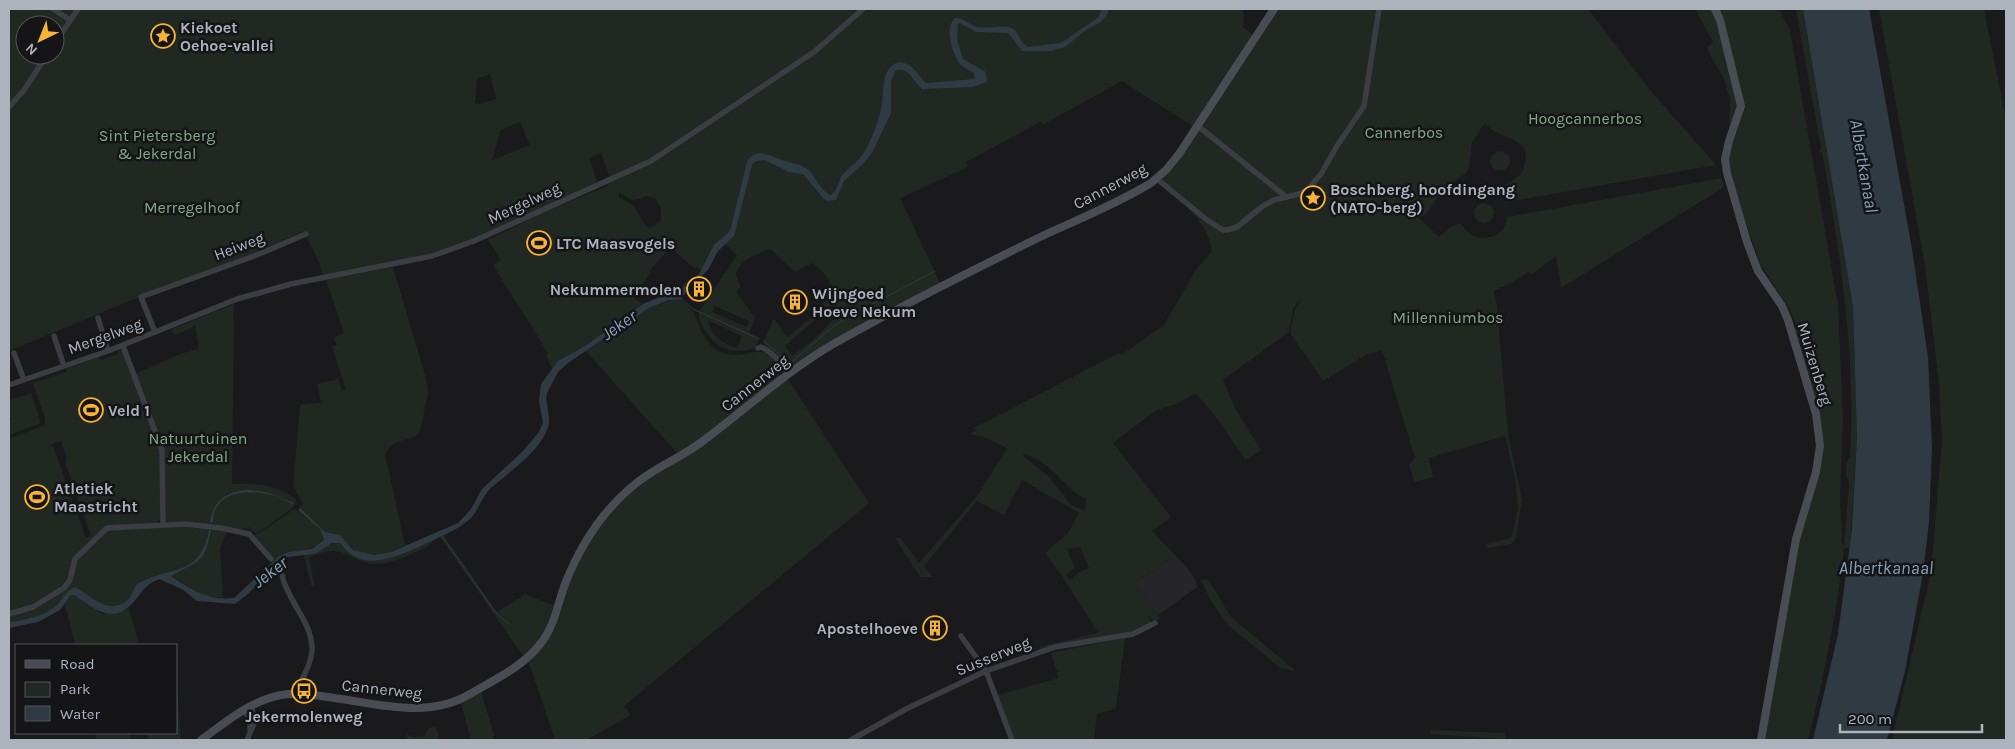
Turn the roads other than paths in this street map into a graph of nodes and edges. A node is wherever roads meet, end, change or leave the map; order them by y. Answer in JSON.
{"nodes":[{"id":1,"x":53,"y":9,"type":"edge"},
{"id":2,"x":78,"y":9,"type":"edge"},
{"id":3,"x":863,"y":9,"type":"edge"},
{"id":4,"x":1274,"y":9,"type":"edge"},
{"id":5,"x":1379,"y":9,"type":"edge"},
{"id":6,"x":1716,"y":9,"type":"edge"},
{"id":7,"x":70,"y":20,"type":"junction"},
{"id":8,"x":65,"y":28,"type":"edge"},
{"id":9,"x":40,"y":65,"type":"edge"},
{"id":10,"x":9,"y":107,"type":"edge"},
{"id":11,"x":1198,"y":126,"type":"junction"},
{"id":12,"x":1156,"y":178,"type":"junction"},
{"id":13,"x":1285,"y":196,"type":"junction"},
{"id":14,"x":306,"y":234,"type":"dead end"},
{"id":15,"x":140,"y":298,"type":"joint"},
{"id":16,"x":98,"y":318,"type":"dead end"},
{"id":17,"x":155,"y":332,"type":"junction"},
{"id":18,"x":54,"y":336,"type":"dead end"},
{"id":19,"x":123,"y":346,"type":"junction"},
{"id":20,"x":758,"y":348,"type":"dead end"},
{"id":21,"x":108,"y":351,"type":"junction"},
{"id":22,"x":14,"y":353,"type":"dead end"},
{"id":23,"x":64,"y":366,"type":"junction"},
{"id":24,"x":788,"y":374,"type":"junction"},
{"id":25,"x":24,"y":380,"type":"junction"},
{"id":26,"x":9,"y":385,"type":"edge"},
{"id":27,"x":163,"y":524,"type":"junction"},
{"id":28,"x":271,"y":558,"type":"dead end"},
{"id":29,"x":282,"y":575,"type":"dead end"},
{"id":30,"x":9,"y":614,"type":"edge"},
{"id":31,"x":1155,"y":623,"type":"dead end"},
{"id":32,"x":961,"y":636,"type":"dead end"},
{"id":33,"x":986,"y":671,"type":"junction"},
{"id":34,"x":295,"y":694,"type":"junction"},
{"id":35,"x":248,"y":707,"type":"junction"},
{"id":36,"x":201,"y":740,"type":"edge"},
{"id":37,"x":247,"y":740,"type":"edge"},
{"id":38,"x":851,"y":740,"type":"edge"},
{"id":39,"x":1012,"y":740,"type":"edge"},
{"id":40,"x":1761,"y":740,"type":"edge"}],
"edges":[{"from":1,"to":7,"type":"street"},
{"from":2,"to":7,"type":"street"},
{"from":3,"to":17,"type":"street","name":"Mergelweg"},
{"from":4,"to":11,"type":"main road","name":"Cannerweg"},
{"from":5,"to":13,"type":"street"},
{"from":6,"to":40,"type":"main road","name":"Muizenberg"},
{"from":7,"to":8,"type":"street"},
{"from":9,"to":10,"type":"street"},
{"from":11,"to":12,"type":"main road","name":"Cannerweg"},
{"from":11,"to":13,"type":"street"},
{"from":12,"to":13,"type":"street"},
{"from":12,"to":24,"type":"main road","name":"Cannerweg"},
{"from":14,"to":15,"type":"street","name":"Heiweg"},
{"from":15,"to":17,"type":"street","name":"Mergelweg"},
{"from":16,"to":21,"type":"street"},
{"from":17,"to":19,"type":"street","name":"Mergelweg"},
{"from":18,"to":23,"type":"street","name":"Mergelweg"},
{"from":19,"to":21,"type":"street","name":"Mergelweg"},
{"from":19,"to":27,"type":"street"},
{"from":20,"to":24,"type":"street"},
{"from":21,"to":23,"type":"street","name":"Mergelweg"},
{"from":22,"to":25,"type":"street"},
{"from":23,"to":25,"type":"street","name":"Mergelweg"},
{"from":24,"to":34,"type":"main road","name":"Cannerweg"},
{"from":25,"to":26,"type":"street","name":"Mergelweg"},
{"from":27,"to":28,"type":"street"},
{"from":27,"to":30,"type":"street"},
{"from":29,"to":34,"type":"street"},
{"from":31,"to":33,"type":"street","name":"Susserweg"},
{"from":32,"to":33,"type":"street"},
{"from":33,"to":38,"type":"street","name":"Susserweg"},
{"from":33,"to":39,"type":"street"},
{"from":34,"to":35,"type":"main road","name":"Cannerweg"},
{"from":35,"to":36,"type":"main road","name":"Cannerweg"},
{"from":35,"to":37,"type":"street"}]}
